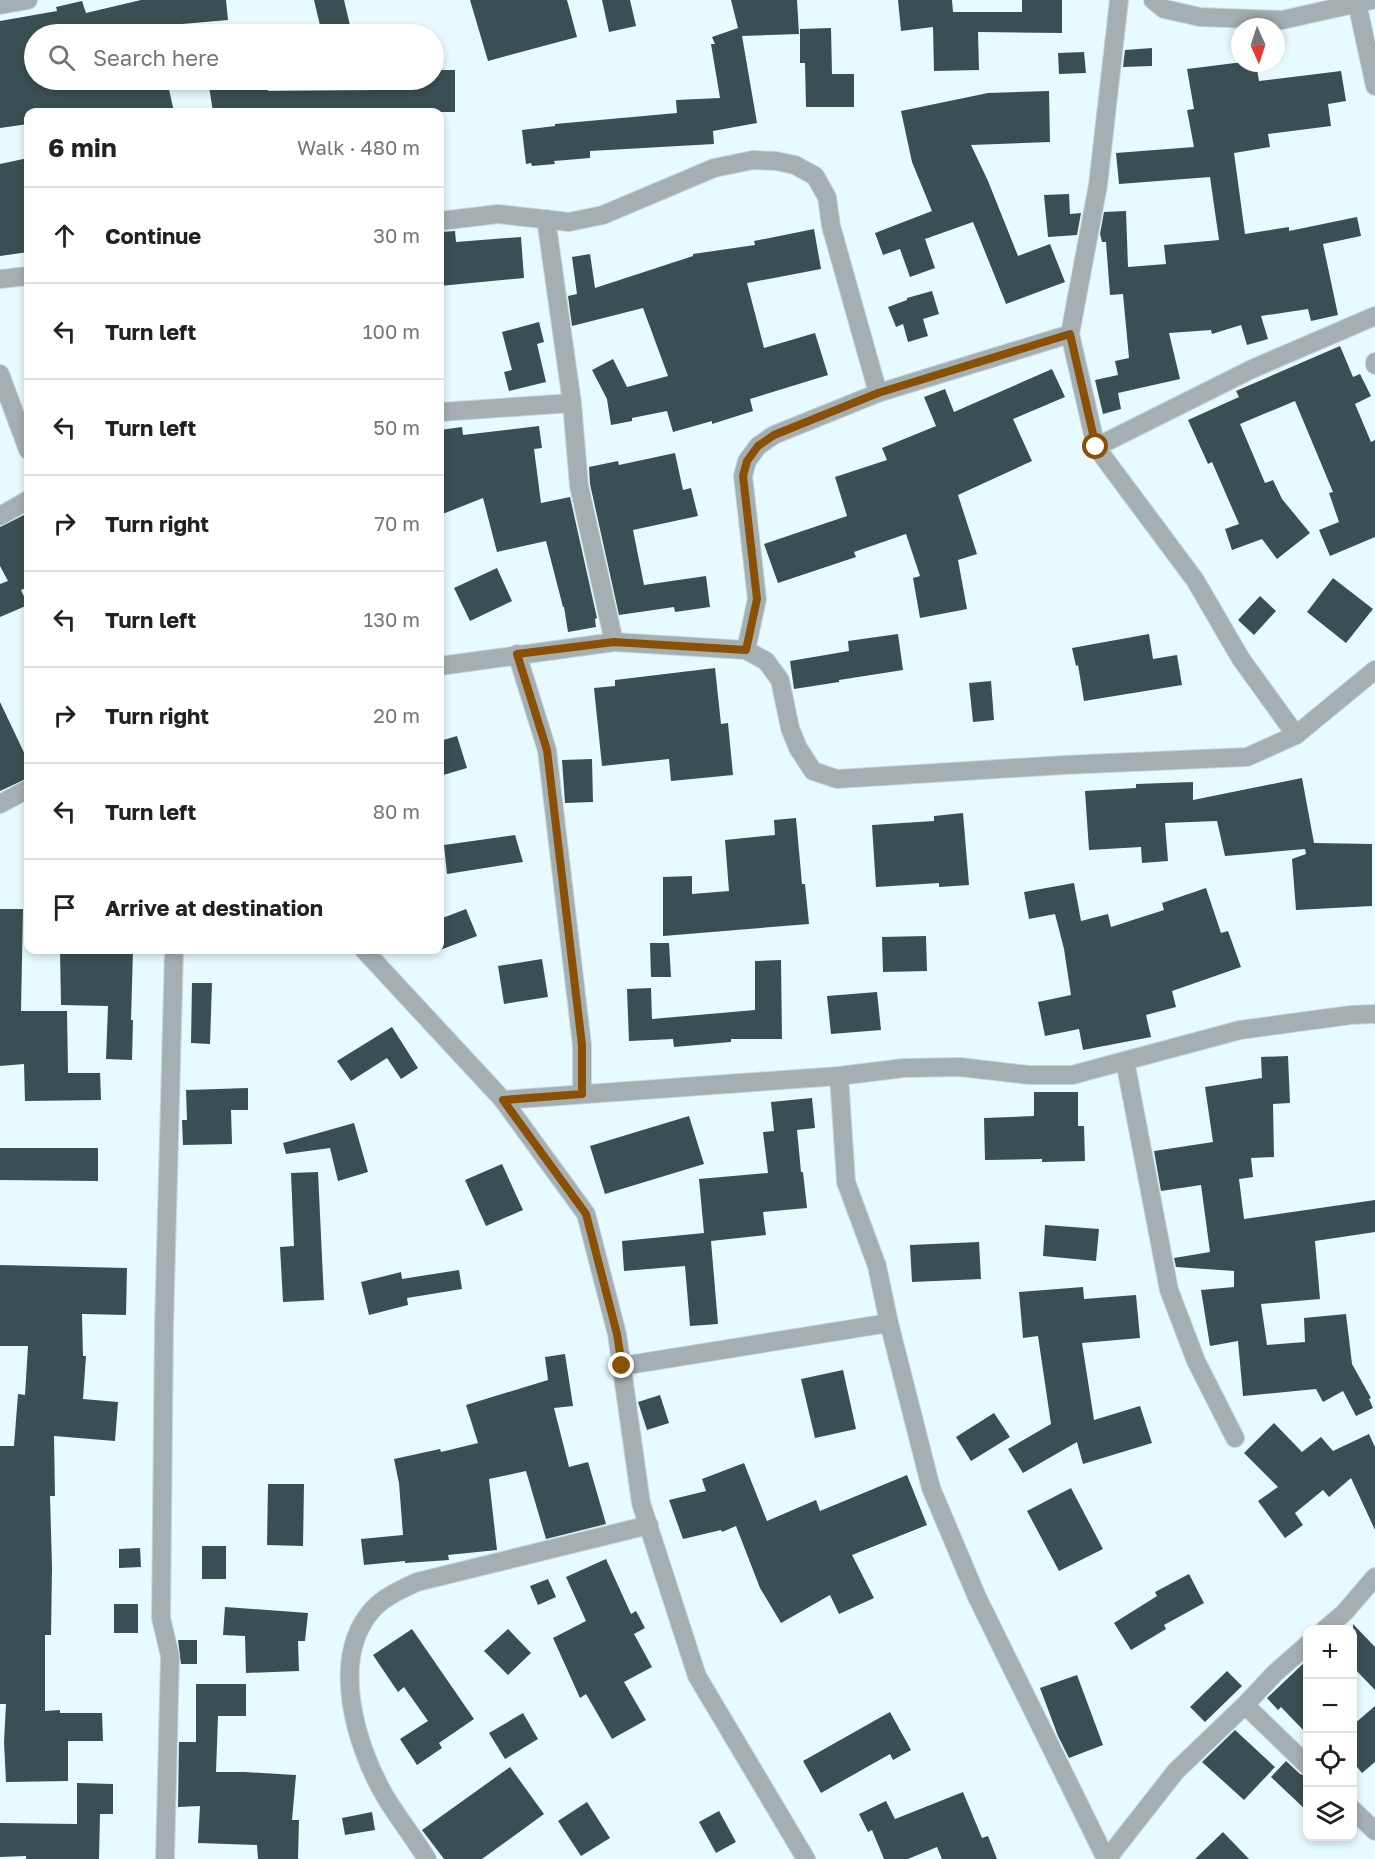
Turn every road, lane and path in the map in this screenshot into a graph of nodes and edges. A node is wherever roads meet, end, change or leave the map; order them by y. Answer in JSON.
{"nodes":[{"id":1,"x":28,"y":0,"type":"edge"},
{"id":2,"x":1119,"y":0,"type":"edge"},
{"id":3,"x":1153,"y":0,"type":"edge"},
{"id":4,"x":1364,"y":1,"type":"edge"},
{"id":5,"x":0,"y":5,"type":"edge"},
{"id":6,"x":1375,"y":86,"type":"edge"},
{"id":7,"x":546,"y":219,"type":"junction"},
{"id":8,"x":444,"y":221,"type":"edge"},
{"id":9,"x":24,"y":276,"type":"edge"},
{"id":10,"x":0,"y":279,"type":"edge"},
{"id":11,"x":1375,"y":316,"type":"edge"},
{"id":12,"x":1070,"y":334,"type":"junction"},
{"id":13,"x":0,"y":374,"type":"edge"},
{"id":14,"x":878,"y":393,"type":"junction"},
{"id":15,"x":572,"y":403,"type":"junction"},
{"id":16,"x":444,"y":412,"type":"edge"},
{"id":17,"x":24,"y":439,"type":"edge"},
{"id":18,"x":1096,"y":447,"type":"junction"},
{"id":19,"x":24,"y":502,"type":"edge"},
{"id":20,"x":0,"y":516,"type":"edge"},
{"id":21,"x":614,"y":642,"type":"junction"},
{"id":22,"x":746,"y":650,"type":"junction"},
{"id":23,"x":517,"y":654,"type":"junction"},
{"id":24,"x":444,"y":665,"type":"edge"},
{"id":25,"x":1375,"y":670,"type":"edge"},
{"id":26,"x":1296,"y":735,"type":"junction"},
{"id":27,"x":24,"y":791,"type":"edge"},
{"id":28,"x":0,"y":804,"type":"edge"},
{"id":29,"x":174,"y":954,"type":"edge"},
{"id":30,"x":368,"y":954,"type":"edge"},
{"id":31,"x":1375,"y":1014,"type":"edge"},
{"id":32,"x":1125,"y":1061,"type":"junction"},
{"id":33,"x":839,"y":1076,"type":"junction"},
{"id":34,"x":582,"y":1094,"type":"junction"},
{"id":35,"x":503,"y":1100,"type":"junction"},
{"id":36,"x":889,"y":1323,"type":"junction"},
{"id":37,"x":622,"y":1366,"type":"junction"},
{"id":38,"x":1235,"y":1438,"type":"dead end"},
{"id":39,"x":649,"y":1525,"type":"junction"},
{"id":40,"x":1375,"y":1577,"type":"edge"},
{"id":41,"x":1329,"y":1625,"type":"edge"},
{"id":42,"x":1303,"y":1648,"type":"edge"},
{"id":43,"x":1245,"y":1705,"type":"junction"},
{"id":44,"x":1303,"y":1761,"type":"edge"},
{"id":45,"x":1357,"y":1813,"type":"edge"},
{"id":46,"x":1375,"y":1831,"type":"edge"},
{"id":47,"x":165,"y":1859,"type":"edge"},
{"id":48,"x":427,"y":1859,"type":"edge"},
{"id":49,"x":806,"y":1859,"type":"edge"},
{"id":50,"x":1106,"y":1859,"type":"edge"}],
"edges":[{"from":1,"to":5,"type":"street"},
{"from":2,"to":12,"type":"street"},
{"from":3,"to":4,"type":"street"},
{"from":4,"to":6,"type":"street"},
{"from":7,"to":8,"type":"street"},
{"from":7,"to":14,"type":"street"},
{"from":7,"to":15,"type":"street"},
{"from":9,"to":10,"type":"street"},
{"from":11,"to":18,"type":"street"},
{"from":12,"to":14,"type":"street"},
{"from":12,"to":18,"type":"street"},
{"from":13,"to":17,"type":"street"},
{"from":14,"to":22,"type":"street"},
{"from":15,"to":16,"type":"street"},
{"from":15,"to":21,"type":"street"},
{"from":18,"to":26,"type":"street"},
{"from":19,"to":20,"type":"street"},
{"from":21,"to":22,"type":"street"},
{"from":21,"to":23,"type":"street"},
{"from":22,"to":26,"type":"street"},
{"from":23,"to":24,"type":"street"},
{"from":23,"to":34,"type":"street"},
{"from":25,"to":26,"type":"street"},
{"from":27,"to":28,"type":"street"},
{"from":29,"to":47,"type":"street"},
{"from":30,"to":35,"type":"street"},
{"from":31,"to":32,"type":"street"},
{"from":32,"to":33,"type":"street"},
{"from":32,"to":38,"type":"street"},
{"from":33,"to":34,"type":"street"},
{"from":33,"to":36,"type":"street"},
{"from":34,"to":35,"type":"street"},
{"from":35,"to":37,"type":"street"},
{"from":36,"to":37,"type":"street"},
{"from":36,"to":50,"type":"street"},
{"from":37,"to":39,"type":"street"},
{"from":39,"to":48,"type":"street"},
{"from":39,"to":49,"type":"street"},
{"from":40,"to":41,"type":"street"},
{"from":42,"to":43,"type":"street"},
{"from":43,"to":44,"type":"street"},
{"from":43,"to":50,"type":"street"},
{"from":45,"to":46,"type":"street"}]}
